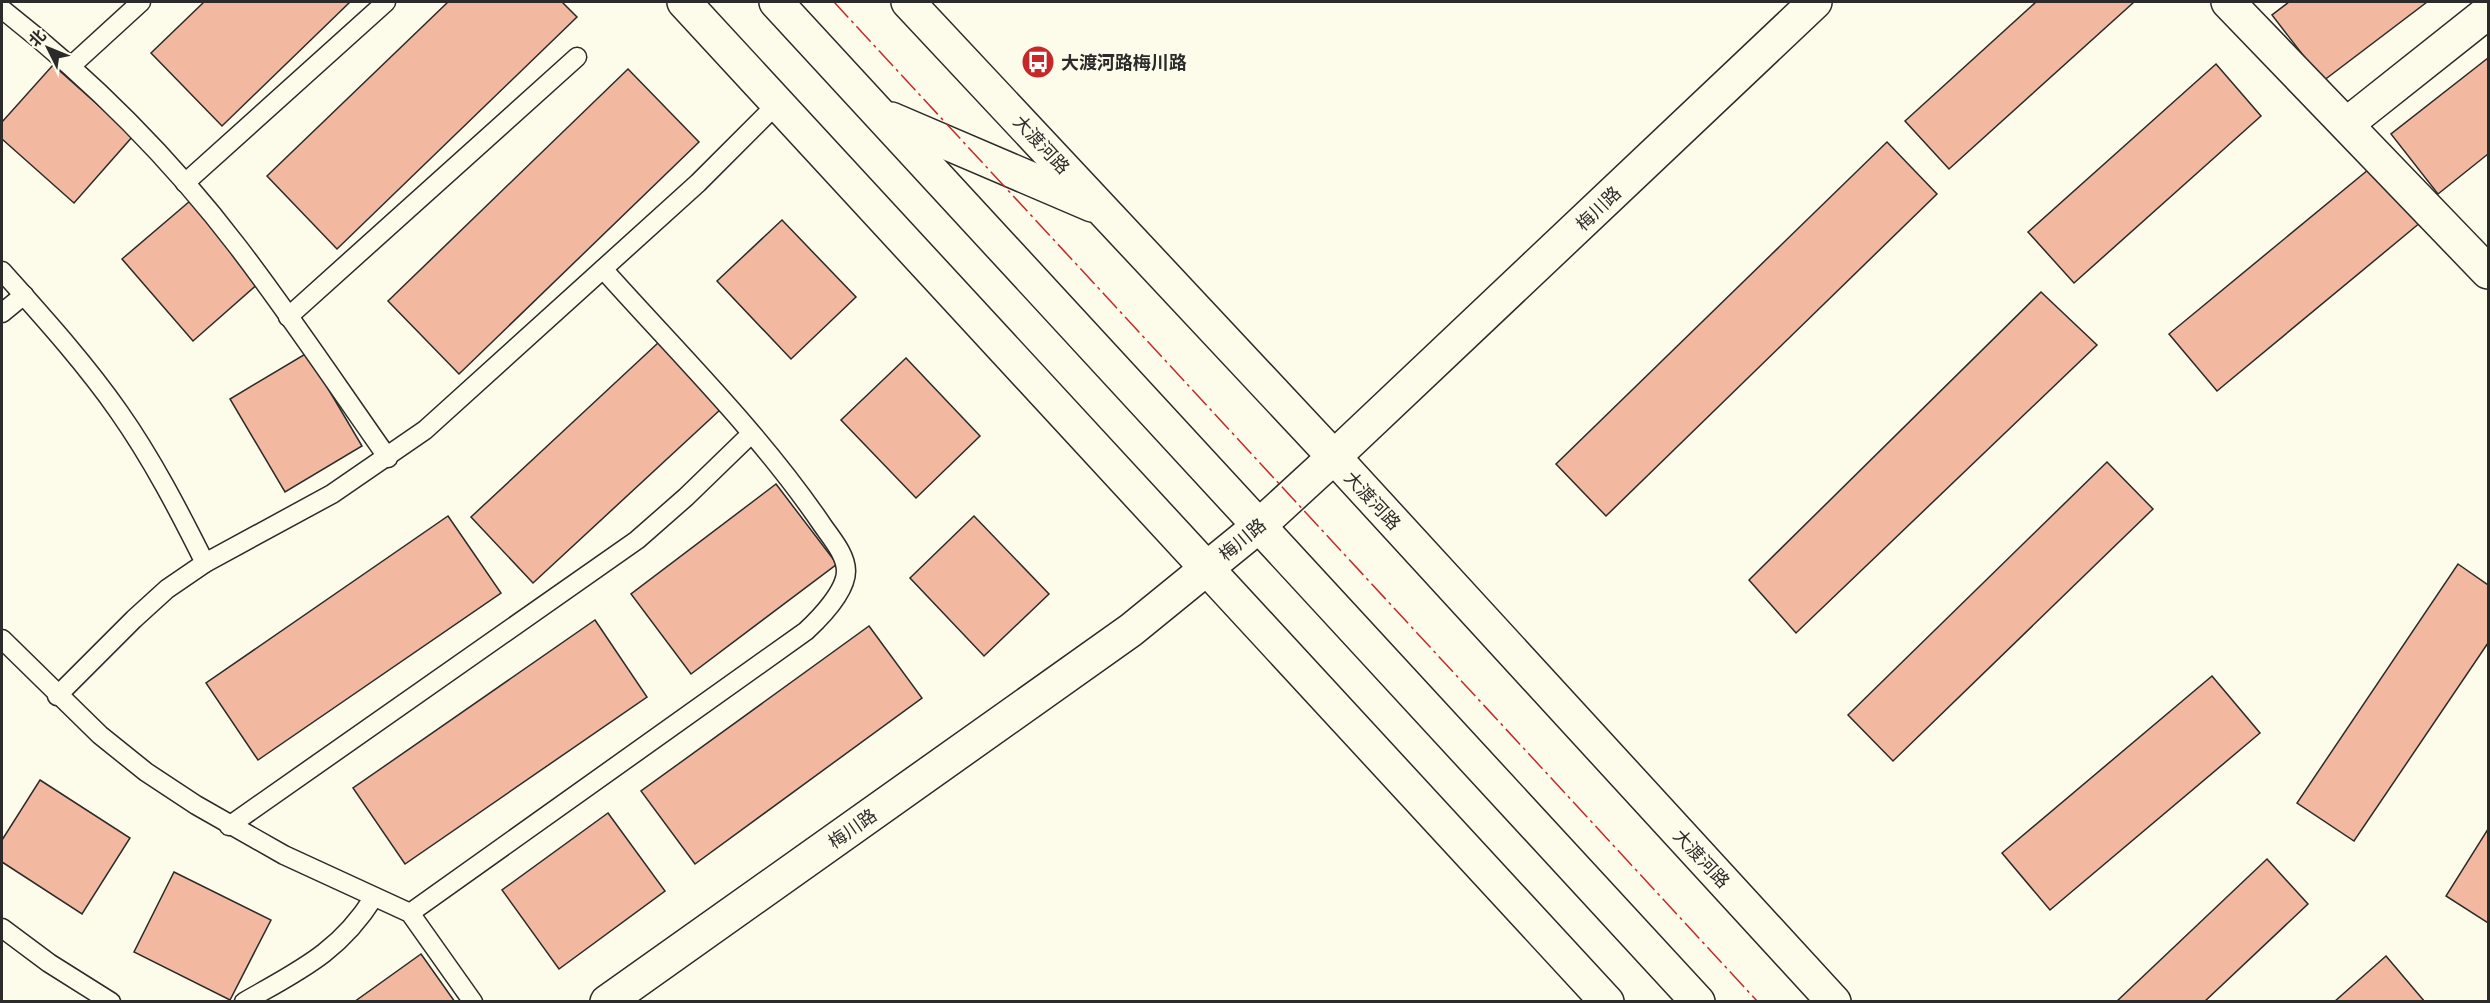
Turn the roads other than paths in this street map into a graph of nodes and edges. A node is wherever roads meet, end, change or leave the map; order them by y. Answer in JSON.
{"nodes":[{"id":1,"x":141,"y":2,"type":"edge"},
{"id":2,"x":386,"y":2,"type":"edge"},
{"id":3,"x":684,"y":2,"type":"edge"},
{"id":4,"x":776,"y":2,"type":"edge"},
{"id":5,"x":908,"y":2,"type":"edge"},
{"id":6,"x":1815,"y":2,"type":"edge"},
{"id":7,"x":2228,"y":2,"type":"edge"},
{"id":8,"x":2,"y":9,"type":"edge"},
{"id":9,"x":2488,"y":12,"type":"edge"},
{"id":10,"x":578,"y":57,"type":"dead end"},
{"id":11,"x":71,"y":66,"type":"junction"},
{"id":12,"x":778,"y":103,"type":"junction"},
{"id":13,"x":880,"y":114,"type":"junction"},
{"id":14,"x":2347,"y":124,"type":"junction"},
{"id":15,"x":185,"y":183,"type":"junction"},
{"id":16,"x":1105,"y":211,"type":"junction"},
{"id":17,"x":603,"y":269,"type":"junction"},
{"id":18,"x":2488,"y":269,"type":"edge"},
{"id":19,"x":2,"y":271,"type":"edge"},
{"id":20,"x":24,"y":295,"type":"junction"},
{"id":21,"x":2,"y":313,"type":"edge"},
{"id":22,"x":288,"y":317,"type":"junction"},
{"id":23,"x":751,"y":434,"type":"junction"},
{"id":24,"x":1334,"y":457,"type":"junction"},
{"id":25,"x":388,"y":458,"type":"junction"},
{"id":26,"x":1260,"y":525,"type":"junction"},
{"id":27,"x":205,"y":563,"type":"junction"},
{"id":28,"x":1207,"y":569,"type":"junction"},
{"id":29,"x":2,"y":639,"type":"edge"},
{"id":30,"x":57,"y":696,"type":"junction"},
{"id":31,"x":229,"y":826,"type":"junction"},
{"id":32,"x":374,"y":897,"type":"junction"},
{"id":33,"x":410,"y":913,"type":"junction"},
{"id":34,"x":2,"y":928,"type":"edge"},
{"id":35,"x":111,"y":1002,"type":"edge"},
{"id":36,"x":244,"y":1002,"type":"edge"},
{"id":37,"x":474,"y":1002,"type":"edge"},
{"id":38,"x":607,"y":1002,"type":"edge"},
{"id":39,"x":1607,"y":1002,"type":"edge"},
{"id":40,"x":1698,"y":1002,"type":"edge"},
{"id":41,"x":1834,"y":1002,"type":"edge"}],
"edges":[{"from":1,"to":11,"type":"lane"},
{"from":2,"to":15,"type":"lane"},
{"from":3,"to":12,"type":"main road"},
{"from":4,"to":13,"type":"main road"},
{"from":5,"to":16,"type":"main road","name":"大渡河路"},
{"from":6,"to":24,"type":"main road","name":"梅川路"},
{"from":7,"to":14,"type":"main road"},
{"from":8,"to":11,"type":"lane"},
{"from":9,"to":14,"type":"main road"},
{"from":10,"to":22,"type":"lane"},
{"from":11,"to":15,"type":"lane"},
{"from":12,"to":17,"type":"lane"},
{"from":12,"to":28,"type":"main road"},
{"from":13,"to":16,"type":"main road"},
{"from":13,"to":26,"type":"main road"},
{"from":14,"to":18,"type":"main road"},
{"from":15,"to":22,"type":"lane"},
{"from":16,"to":24,"type":"main road","name":"大渡河路"},
{"from":17,"to":23,"type":"lane"},
{"from":17,"to":25,"type":"lane"},
{"from":19,"to":20,"type":"lane"},
{"from":20,"to":21,"type":"lane"},
{"from":20,"to":27,"type":"lane"},
{"from":22,"to":25,"type":"lane"},
{"from":23,"to":31,"type":"lane"},
{"from":23,"to":33,"type":"lane"},
{"from":24,"to":26,"type":"main road","name":"梅川路"},
{"from":24,"to":41,"type":"main road","name":"大渡河路"},
{"from":25,"to":27,"type":"lane"},
{"from":26,"to":28,"type":"main road","name":"梅川路"},
{"from":26,"to":40,"type":"main road"},
{"from":27,"to":30,"type":"lane"},
{"from":28,"to":38,"type":"main road","name":"梅川路"},
{"from":28,"to":39,"type":"main road"},
{"from":29,"to":30,"type":"lane"},
{"from":30,"to":31,"type":"lane"},
{"from":31,"to":32,"type":"lane"},
{"from":32,"to":33,"type":"lane"},
{"from":32,"to":36,"type":"lane"},
{"from":33,"to":37,"type":"lane"},
{"from":34,"to":35,"type":"lane"}]}
